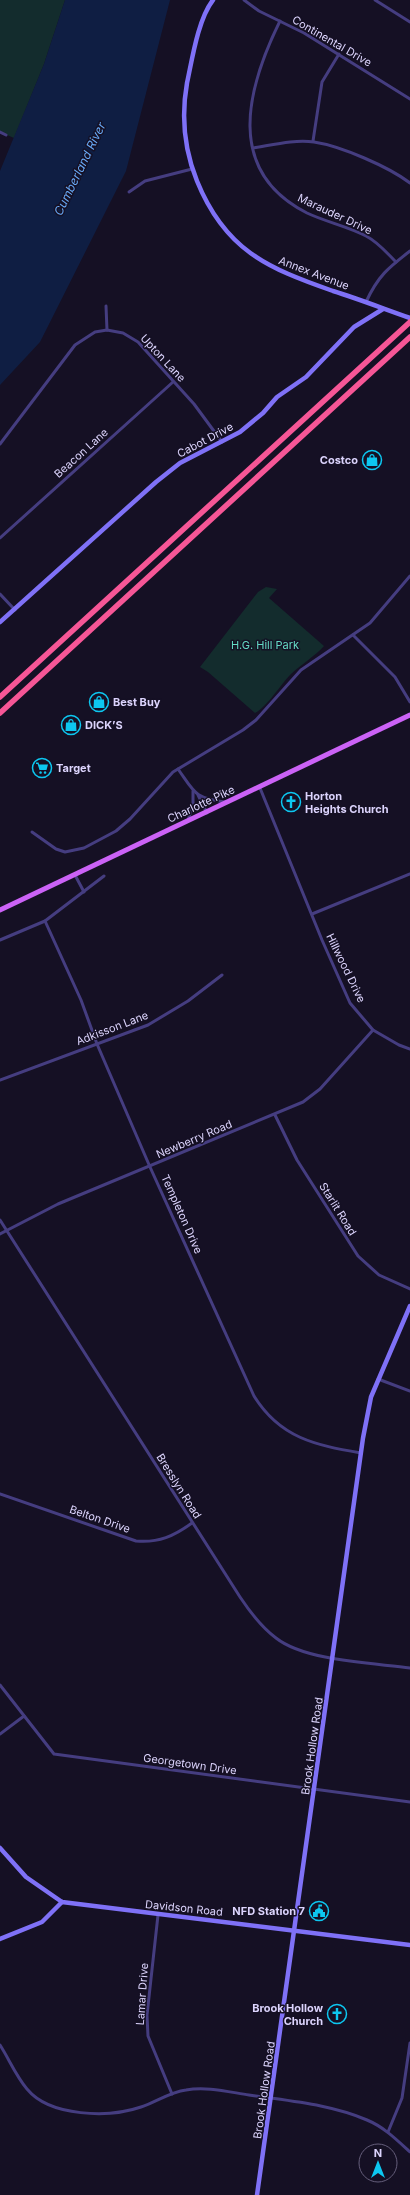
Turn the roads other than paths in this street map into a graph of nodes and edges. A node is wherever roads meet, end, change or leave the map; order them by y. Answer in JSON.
{"nodes":[{"id":1,"x":214,"y":0,"type":"edge"},
{"id":2,"x":244,"y":0,"type":"edge"},
{"id":3,"x":375,"y":0,"type":"edge"},
{"id":4,"x":280,"y":21,"type":"junction"},
{"id":5,"x":410,"y":22,"type":"edge"},
{"id":6,"x":339,"y":54,"type":"junction"},
{"id":7,"x":410,"y":100,"type":"edge"},
{"id":8,"x":0,"y":132,"type":"edge"},
{"id":9,"x":6,"y":135,"type":"dead end"},
{"id":10,"x":313,"y":142,"type":"junction"},
{"id":11,"x":253,"y":148,"type":"junction"},
{"id":12,"x":192,"y":169,"type":"junction"},
{"id":13,"x":410,"y":183,"type":"edge"},
{"id":14,"x":129,"y":192,"type":"dead end"},
{"id":15,"x":410,"y":251,"type":"edge"},
{"id":16,"x":396,"y":262,"type":"junction"},
{"id":17,"x":366,"y":302,"type":"junction"},
{"id":18,"x":106,"y":306,"type":"dead end"},
{"id":19,"x":383,"y":309,"type":"junction"},
{"id":20,"x":410,"y":318,"type":"edge"},
{"id":21,"x":410,"y":322,"type":"edge"},
{"id":22,"x":107,"y":330,"type":"junction"},
{"id":23,"x":410,"y":337,"type":"edge"},
{"id":24,"x":173,"y":382,"type":"junction"},
{"id":25,"x":222,"y":442,"type":"junction"},
{"id":26,"x":0,"y":444,"type":"edge"},
{"id":27,"x":0,"y":538,"type":"edge"},
{"id":28,"x":410,"y":576,"type":"edge"},
{"id":29,"x":0,"y":594,"type":"edge"},
{"id":30,"x":15,"y":610,"type":"junction"},
{"id":31,"x":0,"y":622,"type":"edge"},
{"id":32,"x":353,"y":635,"type":"junction"},
{"id":33,"x":0,"y":697,"type":"edge"},
{"id":34,"x":410,"y":702,"type":"edge"},
{"id":35,"x":0,"y":713,"type":"edge"},
{"id":36,"x":410,"y":715,"type":"edge"},
{"id":37,"x":178,"y":769,"type":"junction"},
{"id":38,"x":260,"y":788,"type":"junction"},
{"id":39,"x":193,"y":791,"type":"junction"},
{"id":40,"x":198,"y":795,"type":"junction"},
{"id":41,"x":229,"y":803,"type":"junction"},
{"id":42,"x":207,"y":813,"type":"junction"},
{"id":43,"x":188,"y":822,"type":"junction"},
{"id":44,"x":32,"y":832,"type":"dead end"},
{"id":45,"x":410,"y":874,"type":"edge"},
{"id":46,"x":75,"y":875,"type":"junction"},
{"id":47,"x":104,"y":876,"type":"dead end"},
{"id":48,"x":84,"y":892,"type":"junction"},
{"id":49,"x":0,"y":910,"type":"edge"},
{"id":50,"x":312,"y":914,"type":"junction"},
{"id":51,"x":45,"y":922,"type":"junction"},
{"id":52,"x":0,"y":940,"type":"edge"},
{"id":53,"x":222,"y":975,"type":"dead end"},
{"id":54,"x":373,"y":1030,"type":"junction"},
{"id":55,"x":97,"y":1044,"type":"junction"},
{"id":56,"x":410,"y":1049,"type":"edge"},
{"id":57,"x":0,"y":1080,"type":"edge"},
{"id":58,"x":275,"y":1114,"type":"junction"},
{"id":59,"x":150,"y":1167,"type":"junction"},
{"id":60,"x":0,"y":1220,"type":"edge"},
{"id":61,"x":6,"y":1230,"type":"junction"},
{"id":62,"x":0,"y":1234,"type":"edge"},
{"id":63,"x":410,"y":1289,"type":"edge"},
{"id":64,"x":410,"y":1306,"type":"edge"},
{"id":65,"x":378,"y":1379,"type":"junction"},
{"id":66,"x":410,"y":1391,"type":"edge"},
{"id":67,"x":361,"y":1453,"type":"junction"},
{"id":68,"x":0,"y":1494,"type":"edge"},
{"id":69,"x":192,"y":1523,"type":"junction"},
{"id":70,"x":333,"y":1658,"type":"junction"},
{"id":71,"x":410,"y":1668,"type":"edge"},
{"id":72,"x":0,"y":1685,"type":"edge"},
{"id":73,"x":24,"y":1716,"type":"junction"},
{"id":74,"x":0,"y":1734,"type":"edge"},
{"id":75,"x":315,"y":1789,"type":"junction"},
{"id":76,"x":410,"y":1802,"type":"edge"},
{"id":77,"x":0,"y":1848,"type":"edge"},
{"id":78,"x":62,"y":1902,"type":"junction"},
{"id":79,"x":158,"y":1914,"type":"junction"},
{"id":80,"x":295,"y":1930,"type":"junction"},
{"id":81,"x":0,"y":1939,"type":"edge"},
{"id":82,"x":410,"y":1946,"type":"edge"},
{"id":83,"x":410,"y":2043,"type":"edge"},
{"id":84,"x":0,"y":2045,"type":"edge"},
{"id":85,"x":172,"y":2094,"type":"junction"},
{"id":86,"x":270,"y":2099,"type":"junction"},
{"id":87,"x":388,"y":2132,"type":"junction"},
{"id":88,"x":410,"y":2152,"type":"edge"},
{"id":89,"x":257,"y":2195,"type":"edge"}],
"edges":[{"from":1,"to":12,"type":"street","name":"Annex Avenue"},
{"from":2,"to":4,"type":"street","name":"Continental Drive"},
{"from":3,"to":5,"type":"street"},
{"from":4,"to":6,"type":"street","name":"Continental Drive"},
{"from":4,"to":11,"type":"street","name":"Marauder Drive"},
{"from":6,"to":7,"type":"street","name":"Continental Drive"},
{"from":6,"to":10,"type":"street"},
{"from":8,"to":9,"type":"street"},
{"from":10,"to":11,"type":"street"},
{"from":10,"to":13,"type":"street"},
{"from":11,"to":16,"type":"street","name":"Marauder Drive"},
{"from":12,"to":14,"type":"street"},
{"from":12,"to":17,"type":"street","name":"Annex Avenue"},
{"from":15,"to":16,"type":"street"},
{"from":16,"to":17,"type":"street"},
{"from":17,"to":19,"type":"street","name":"Annex Avenue"},
{"from":18,"to":22,"type":"street"},
{"from":19,"to":20,"type":"street","name":"Annex Avenue"},
{"from":19,"to":25,"type":"street","name":"Cabot Drive"},
{"from":21,"to":33,"type":"highway"},
{"from":22,"to":24,"type":"street","name":"Upton Lane"},
{"from":22,"to":26,"type":"street"},
{"from":23,"to":35,"type":"highway"},
{"from":24,"to":25,"type":"street","name":"Upton Lane"},
{"from":24,"to":27,"type":"street","name":"Beacon Lane"},
{"from":25,"to":30,"type":"street","name":"Cabot Drive"},
{"from":28,"to":32,"type":"street"},
{"from":29,"to":30,"type":"street"},
{"from":30,"to":31,"type":"street","name":"Cabot Drive"},
{"from":32,"to":34,"type":"street"},
{"from":32,"to":37,"type":"street"},
{"from":36,"to":38,"type":"main road","name":"Charlotte Pike"},
{"from":37,"to":39,"type":"street"},
{"from":37,"to":44,"type":"street"},
{"from":38,"to":41,"type":"main road","name":"Charlotte Pike"},
{"from":38,"to":50,"type":"street","name":"Hillwood Drive"},
{"from":39,"to":40,"type":"street"},
{"from":39,"to":43,"type":"street"},
{"from":40,"to":41,"type":"street"},
{"from":40,"to":42,"type":"street"},
{"from":41,"to":42,"type":"main road","name":"Charlotte Pike"},
{"from":42,"to":43,"type":"main road","name":"Charlotte Pike"},
{"from":43,"to":46,"type":"main road","name":"Charlotte Pike"},
{"from":45,"to":50,"type":"street"},
{"from":46,"to":48,"type":"street"},
{"from":46,"to":49,"type":"main road","name":"Charlotte Pike"},
{"from":47,"to":48,"type":"street"},
{"from":48,"to":51,"type":"street"},
{"from":50,"to":54,"type":"street","name":"Hillwood Drive"},
{"from":51,"to":52,"type":"street"},
{"from":51,"to":55,"type":"street","name":"Templeton Drive"},
{"from":53,"to":55,"type":"street","name":"Adkisson Lane"},
{"from":54,"to":56,"type":"street","name":"Hillwood Drive"},
{"from":54,"to":58,"type":"street","name":"Newberry Road"},
{"from":55,"to":57,"type":"street","name":"Adkisson Lane"},
{"from":55,"to":59,"type":"street","name":"Templeton Drive"},
{"from":58,"to":59,"type":"street","name":"Newberry Road"},
{"from":58,"to":63,"type":"street","name":"Starlit Road"},
{"from":59,"to":61,"type":"street","name":"Newberry Road"},
{"from":59,"to":67,"type":"street","name":"Templeton Drive"},
{"from":60,"to":61,"type":"street","name":"Bresslyn Road"},
{"from":61,"to":62,"type":"street","name":"Newberry Road"},
{"from":61,"to":69,"type":"street","name":"Bresslyn Road"},
{"from":64,"to":65,"type":"street","name":"Brook Hollow Road"},
{"from":65,"to":66,"type":"street"},
{"from":65,"to":67,"type":"street","name":"Brook Hollow Road"},
{"from":67,"to":70,"type":"street","name":"Brook Hollow Road"},
{"from":68,"to":69,"type":"street","name":"Belton Drive"},
{"from":69,"to":70,"type":"street","name":"Bresslyn Road"},
{"from":70,"to":71,"type":"street","name":"Bresslyn Road"},
{"from":70,"to":75,"type":"street","name":"Brook Hollow Road"},
{"from":72,"to":73,"type":"street","name":"Georgetown Drive"},
{"from":73,"to":74,"type":"street"},
{"from":73,"to":75,"type":"street","name":"Georgetown Drive"},
{"from":75,"to":76,"type":"street","name":"Georgetown Drive"},
{"from":75,"to":80,"type":"street","name":"Brook Hollow Road"},
{"from":77,"to":78,"type":"street","name":"Davidson Road"},
{"from":78,"to":79,"type":"street","name":"Davidson Road"},
{"from":78,"to":81,"type":"street"},
{"from":79,"to":80,"type":"street","name":"Davidson Road"},
{"from":79,"to":85,"type":"street","name":"Lamar Drive"},
{"from":80,"to":82,"type":"street","name":"Davidson Road"},
{"from":80,"to":86,"type":"street","name":"Brook Hollow Road"},
{"from":83,"to":87,"type":"street"},
{"from":84,"to":85,"type":"street"},
{"from":85,"to":86,"type":"street"},
{"from":86,"to":87,"type":"street"},
{"from":86,"to":89,"type":"street","name":"Brook Hollow Road"},
{"from":87,"to":88,"type":"street"}]}
